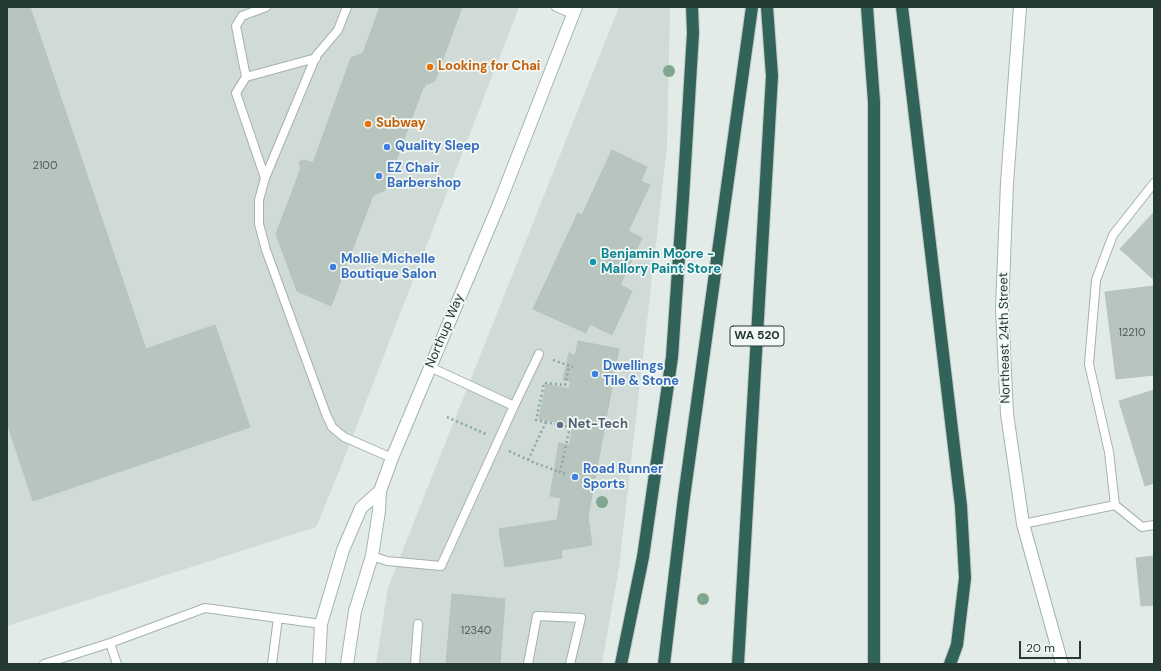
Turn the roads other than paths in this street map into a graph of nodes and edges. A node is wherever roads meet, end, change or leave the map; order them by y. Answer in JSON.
{"nodes":[{"id":1,"x":266,"y":7,"type":"edge"},
{"id":2,"x":347,"y":7,"type":"edge"},
{"id":3,"x":556,"y":7,"type":"edge"},
{"id":4,"x":692,"y":7,"type":"edge"},
{"id":5,"x":752,"y":7,"type":"edge"},
{"id":6,"x":767,"y":7,"type":"edge"},
{"id":7,"x":867,"y":7,"type":"edge"},
{"id":8,"x":902,"y":7,"type":"edge"},
{"id":9,"x":1020,"y":7,"type":"edge"},
{"id":10,"x":575,"y":11,"type":"edge"},
{"id":11,"x":316,"y":58,"type":"junction"},
{"id":12,"x":246,"y":77,"type":"junction"},
{"id":13,"x":265,"y":178,"type":"junction"},
{"id":14,"x":1154,"y":183,"type":"edge"},
{"id":15,"x":539,"y":354,"type":"dead end"},
{"id":16,"x":430,"y":368,"type":"junction"},
{"id":17,"x":514,"y":406,"type":"junction"},
{"id":18,"x":392,"y":458,"type":"junction"},
{"id":19,"x":380,"y":491,"type":"junction"},
{"id":20,"x":1115,"y":505,"type":"junction"},
{"id":21,"x":1023,"y":524,"type":"junction"},
{"id":22,"x":1154,"y":525,"type":"edge"},
{"id":23,"x":372,"y":556,"type":"junction"},
{"id":24,"x":278,"y":618,"type":"junction"},
{"id":25,"x":321,"y":624,"type":"junction"},
{"id":26,"x":418,"y":624,"type":"dead end"},
{"id":27,"x":110,"y":643,"type":"junction"},
{"id":28,"x":44,"y":664,"type":"edge"},
{"id":29,"x":117,"y":664,"type":"edge"},
{"id":30,"x":272,"y":664,"type":"edge"},
{"id":31,"x":319,"y":664,"type":"edge"},
{"id":32,"x":347,"y":664,"type":"edge"},
{"id":33,"x":415,"y":664,"type":"edge"},
{"id":34,"x":528,"y":664,"type":"edge"},
{"id":35,"x":570,"y":664,"type":"edge"},
{"id":36,"x":621,"y":664,"type":"edge"},
{"id":37,"x":664,"y":664,"type":"edge"},
{"id":38,"x":738,"y":664,"type":"edge"},
{"id":39,"x":874,"y":664,"type":"edge"},
{"id":40,"x":950,"y":664,"type":"edge"},
{"id":41,"x":1062,"y":664,"type":"edge"}],
"edges":[{"from":1,"to":12,"type":"lane"},
{"from":2,"to":11,"type":"lane"},
{"from":3,"to":10,"type":"lane"},
{"from":4,"to":36,"type":"highway"},
{"from":5,"to":37,"type":"highway"},
{"from":6,"to":38,"type":"highway","number":"WA 520"},
{"from":7,"to":39,"type":"highway"},
{"from":8,"to":40,"type":"highway"},
{"from":9,"to":21,"type":"main road","name":"Northeast 24th Street"},
{"from":10,"to":16,"type":"main road","name":"Northup Way"},
{"from":11,"to":12,"type":"lane"},
{"from":11,"to":13,"type":"lane"},
{"from":12,"to":13,"type":"lane"},
{"from":13,"to":18,"type":"lane"},
{"from":14,"to":20,"type":"lane"},
{"from":15,"to":17,"type":"lane"},
{"from":16,"to":17,"type":"lane"},
{"from":16,"to":18,"type":"main road","name":"Northup Way"},
{"from":17,"to":23,"type":"lane"},
{"from":18,"to":19,"type":"main road","name":"Northup Way"},
{"from":19,"to":23,"type":"main road","name":"Northup Way"},
{"from":19,"to":25,"type":"main road"},
{"from":20,"to":21,"type":"lane"},
{"from":20,"to":22,"type":"lane"},
{"from":21,"to":41,"type":"main road","name":"Northeast 24th Street"},
{"from":23,"to":32,"type":"main road","name":"Northup Way"},
{"from":24,"to":25,"type":"lane"},
{"from":24,"to":27,"type":"lane"},
{"from":24,"to":30,"type":"lane"},
{"from":25,"to":31,"type":"main road"},
{"from":26,"to":33,"type":"lane"},
{"from":27,"to":28,"type":"lane"},
{"from":27,"to":29,"type":"lane"},
{"from":34,"to":35,"type":"lane"}]}
